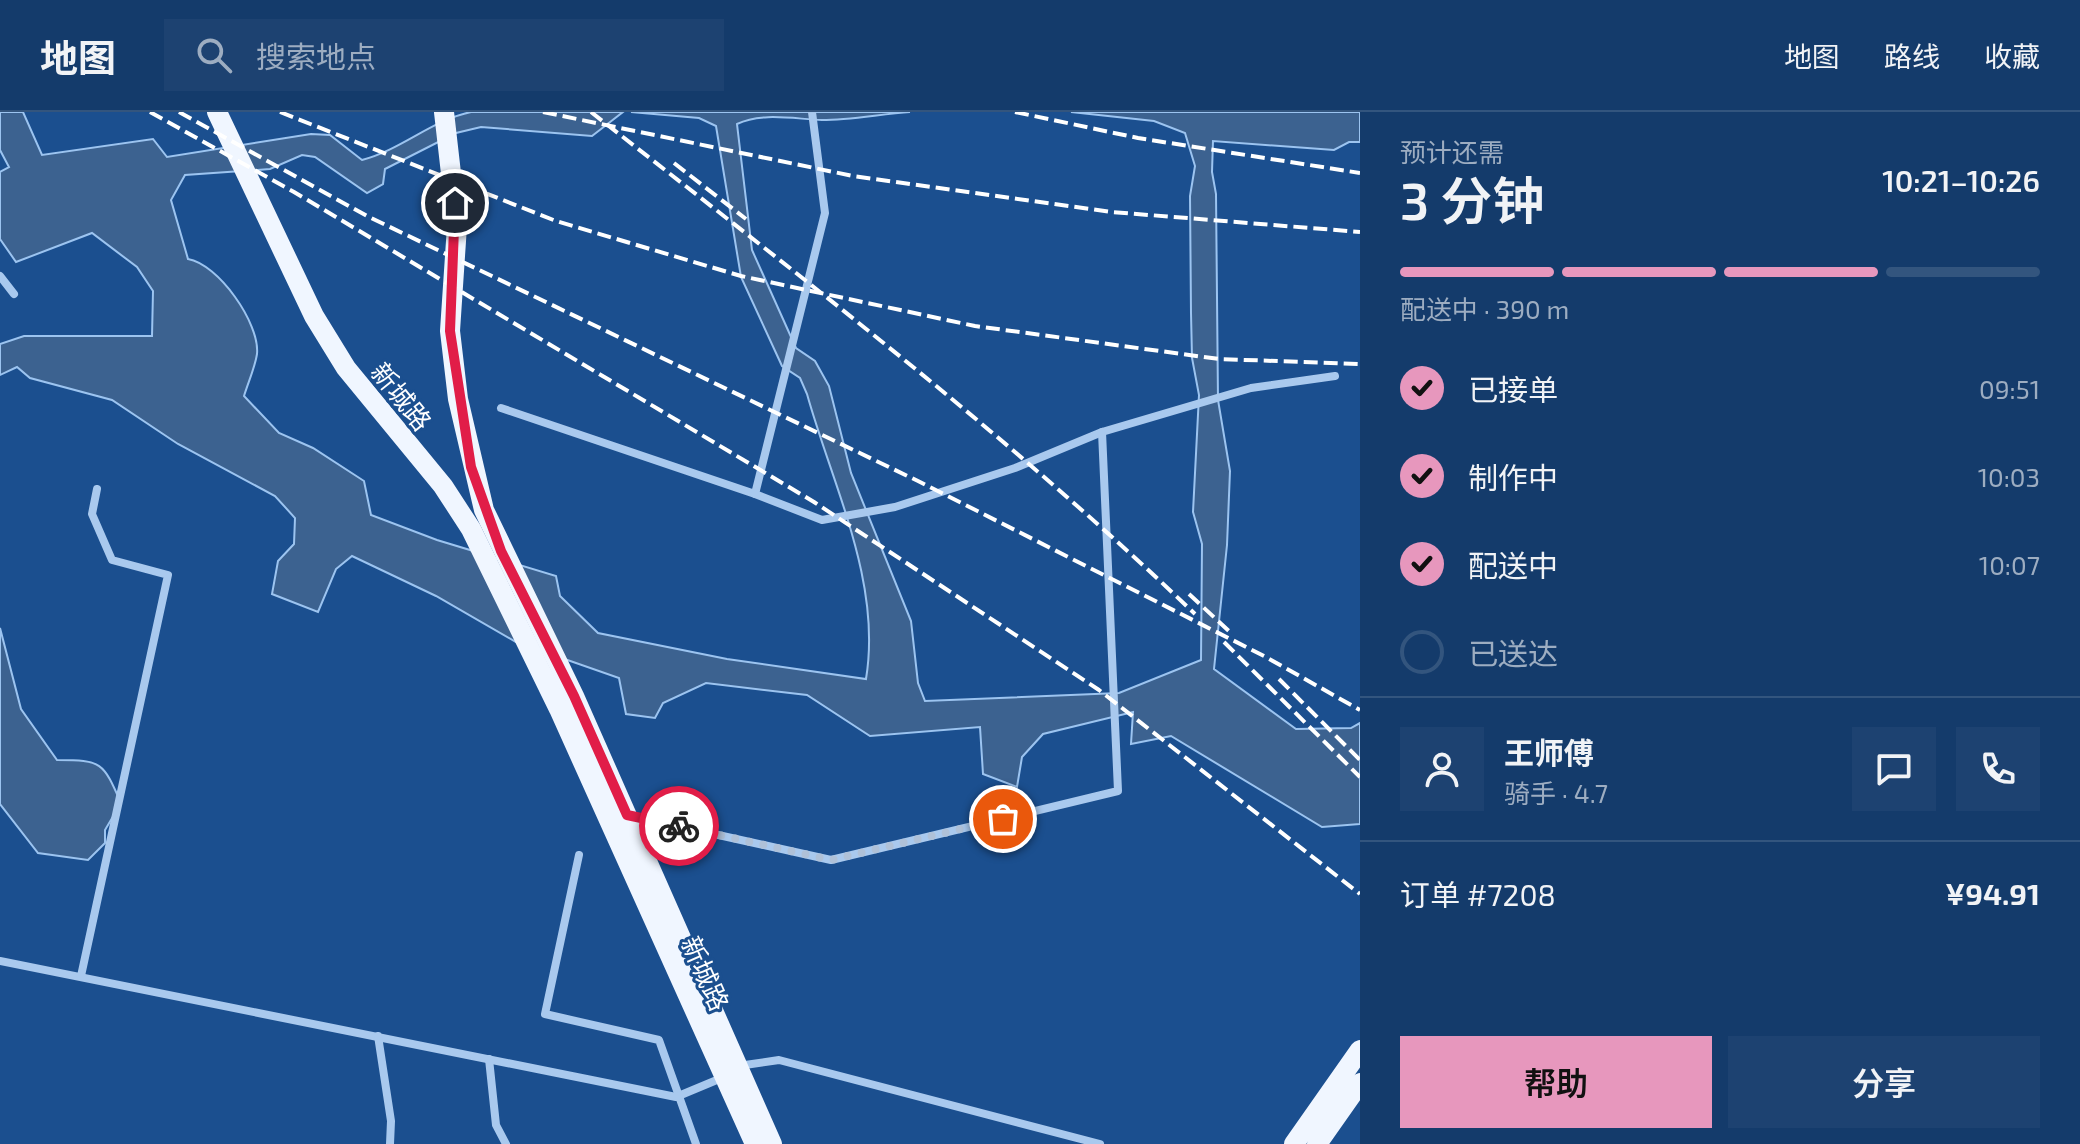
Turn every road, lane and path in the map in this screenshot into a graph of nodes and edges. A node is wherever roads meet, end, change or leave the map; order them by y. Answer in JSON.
{"nodes":[{"id":1,"x":217,"y":112,"type":"edge"},
{"id":2,"x":444,"y":112,"type":"edge"},
{"id":3,"x":812,"y":112,"type":"edge"},
{"id":4,"x":0,"y":276,"type":"edge"},
{"id":5,"x":14,"y":294,"type":"dead end"},
{"id":6,"x":1335,"y":376,"type":"dead end"},
{"id":7,"x":501,"y":408,"type":"dead end"},
{"id":8,"x":1102,"y":432,"type":"junction"},
{"id":9,"x":97,"y":489,"type":"dead end"},
{"id":10,"x":755,"y":494,"type":"junction"},
{"id":11,"x":627,"y":815,"type":"junction"},
{"id":12,"x":579,"y":855,"type":"dead end"},
{"id":13,"x":0,"y":961,"type":"edge"},
{"id":14,"x":81,"y":976,"type":"junction"},
{"id":15,"x":378,"y":1036,"type":"junction"},
{"id":16,"x":1360,"y":1050,"type":"edge"},
{"id":17,"x":489,"y":1059,"type":"junction"},
{"id":18,"x":731,"y":1072,"type":"junction"},
{"id":19,"x":1360,"y":1083,"type":"edge"},
{"id":20,"x":676,"y":1097,"type":"junction"},
{"id":21,"x":390,"y":1144,"type":"edge"},
{"id":22,"x":506,"y":1144,"type":"edge"},
{"id":23,"x":696,"y":1144,"type":"edge"},
{"id":24,"x":755,"y":1144,"type":"edge"},
{"id":25,"x":772,"y":1144,"type":"edge"},
{"id":26,"x":1100,"y":1144,"type":"edge"},
{"id":27,"x":1294,"y":1144,"type":"edge"},
{"id":28,"x":1317,"y":1144,"type":"edge"}],
"edges":[{"from":1,"to":18,"type":"main road","name":"新城路"},
{"from":2,"to":11,"type":"main road","name":"新城路"},
{"from":3,"to":10,"type":"street"},
{"from":4,"to":5,"type":"street"},
{"from":6,"to":8,"type":"street"},
{"from":7,"to":10,"type":"street"},
{"from":8,"to":10,"type":"street"},
{"from":8,"to":11,"type":"street"},
{"from":9,"to":14,"type":"street"},
{"from":11,"to":18,"type":"main road","name":"新城路"},
{"from":12,"to":20,"type":"street"},
{"from":13,"to":14,"type":"street"},
{"from":14,"to":15,"type":"street"},
{"from":15,"to":17,"type":"street"},
{"from":15,"to":21,"type":"street"},
{"from":16,"to":27,"type":"main road"},
{"from":17,"to":20,"type":"street"},
{"from":17,"to":22,"type":"street"},
{"from":18,"to":20,"type":"street"},
{"from":18,"to":24,"type":"main road","name":"新城路"},
{"from":18,"to":25,"type":"main road","name":"新城路"},
{"from":18,"to":26,"type":"street"},
{"from":19,"to":28,"type":"main road"},
{"from":20,"to":23,"type":"street"}]}
